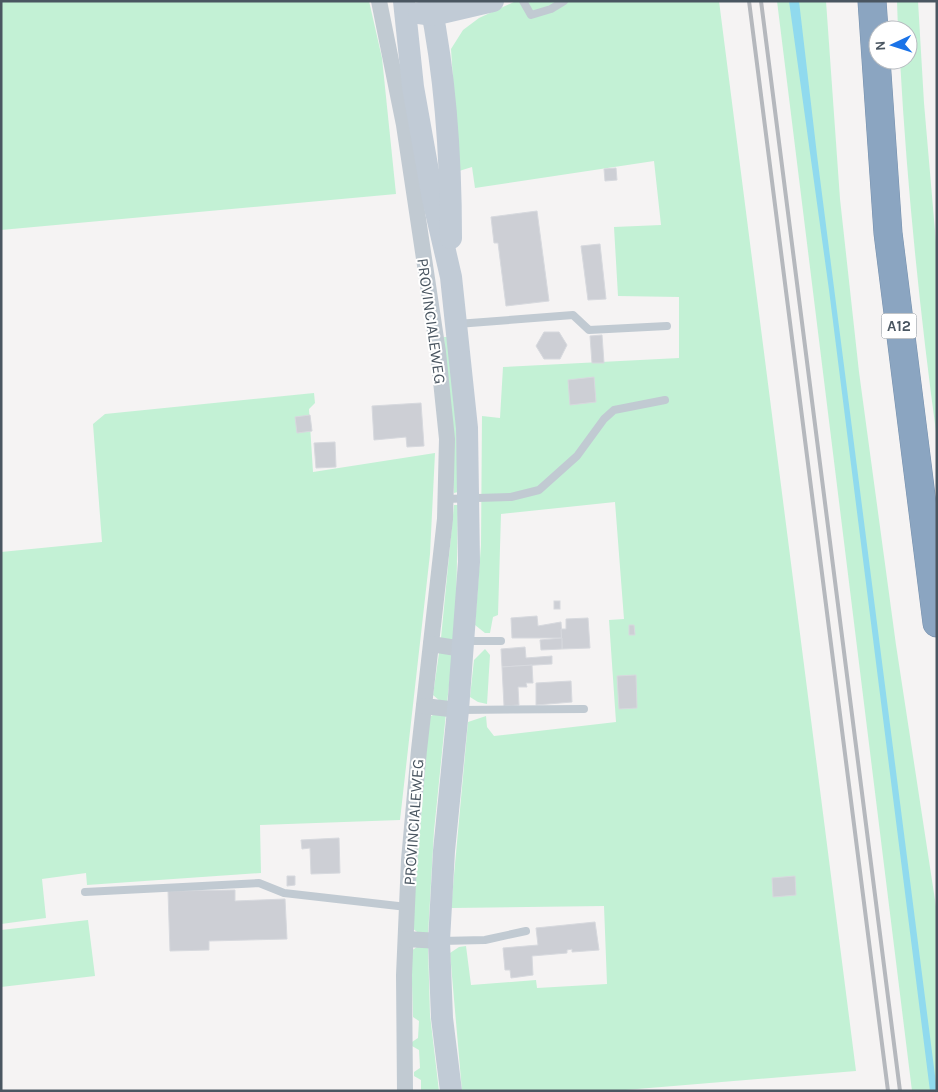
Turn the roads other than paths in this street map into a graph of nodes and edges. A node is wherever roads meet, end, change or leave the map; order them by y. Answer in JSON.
{"nodes":[{"id":1,"x":379,"y":1,"type":"edge"},
{"id":2,"x":493,"y":1,"type":"edge"},
{"id":3,"x":523,"y":1,"type":"edge"},
{"id":4,"x":564,"y":1,"type":"edge"},
{"id":5,"x":868,"y":1,"type":"edge"},
{"id":6,"x":872,"y":1,"type":"edge"},
{"id":7,"x":418,"y":6,"type":"edge"},
{"id":8,"x":872,"y":20,"type":"edge"},
{"id":9,"x":873,"y":20,"type":"edge"},
{"id":10,"x":876,"y":70,"type":"edge"},
{"id":11,"x":451,"y":277,"type":"junction"},
{"id":12,"x":457,"y":324,"type":"junction"},
{"id":13,"x":667,"y":326,"type":"dead end"},
{"id":14,"x":665,"y":400,"type":"dead end"},
{"id":15,"x":445,"y":499,"type":"junction"},
{"id":16,"x":469,"y":500,"type":"junction"},
{"id":17,"x":937,"y":623,"type":"edge"},
{"id":18,"x":501,"y":641,"type":"dead end"},
{"id":19,"x":432,"y":644,"type":"junction"},
{"id":20,"x":463,"y":645,"type":"junction"},
{"id":21,"x":424,"y":706,"type":"junction"},
{"id":22,"x":584,"y":709,"type":"dead end"},
{"id":23,"x":458,"y":710,"type":"junction"},
{"id":24,"x":86,"y":892,"type":"dead end"},
{"id":25,"x":407,"y":906,"type":"junction"},
{"id":26,"x":526,"y":931,"type":"dead end"},
{"id":27,"x":406,"y":939,"type":"junction"},
{"id":28,"x":440,"y":941,"type":"junction"},
{"id":29,"x":405,"y":1091,"type":"edge"},
{"id":30,"x":451,"y":1091,"type":"edge"}],
"edges":[{"from":1,"to":15,"type":"street","name":"PROVINCIALEWEG"},
{"from":2,"to":7,"type":"main road"},
{"from":3,"to":4,"type":"lane"},
{"from":5,"to":8,"type":"highway"},
{"from":6,"to":9,"type":"highway","number":"A12"},
{"from":7,"to":11,"type":"main road","name":"PROVINCIALEWEG"},
{"from":7,"to":11,"type":"main road","name":"PROVINCIALEWEG"},
{"from":10,"to":17,"type":"highway","number":"A12"},
{"from":11,"to":12,"type":"main road","name":"PROVINCIALEWEG"},
{"from":12,"to":13,"type":"lane"},
{"from":12,"to":16,"type":"main road","name":"PROVINCIALEWEG"},
{"from":14,"to":16,"type":"lane"},
{"from":15,"to":16,"type":"lane"},
{"from":15,"to":19,"type":"street","name":"PROVINCIALEWEG"},
{"from":16,"to":20,"type":"main road","name":"PROVINCIALEWEG"},
{"from":18,"to":20,"type":"lane"},
{"from":19,"to":20,"type":"street"},
{"from":19,"to":21,"type":"street","name":"PROVINCIALEWEG"},
{"from":20,"to":23,"type":"main road","name":"PROVINCIALEWEG"},
{"from":21,"to":23,"type":"street"},
{"from":21,"to":25,"type":"street","name":"PROVINCIALEWEG"},
{"from":22,"to":23,"type":"lane"},
{"from":23,"to":28,"type":"main road","name":"PROVINCIALEWEG"},
{"from":24,"to":25,"type":"lane"},
{"from":25,"to":27,"type":"street","name":"PROVINCIALEWEG"},
{"from":26,"to":28,"type":"lane"},
{"from":27,"to":28,"type":"street"},
{"from":27,"to":29,"type":"street","name":"PROVINCIALEWEG"},
{"from":28,"to":30,"type":"main road","name":"PROVINCIALEWEG"}]}
